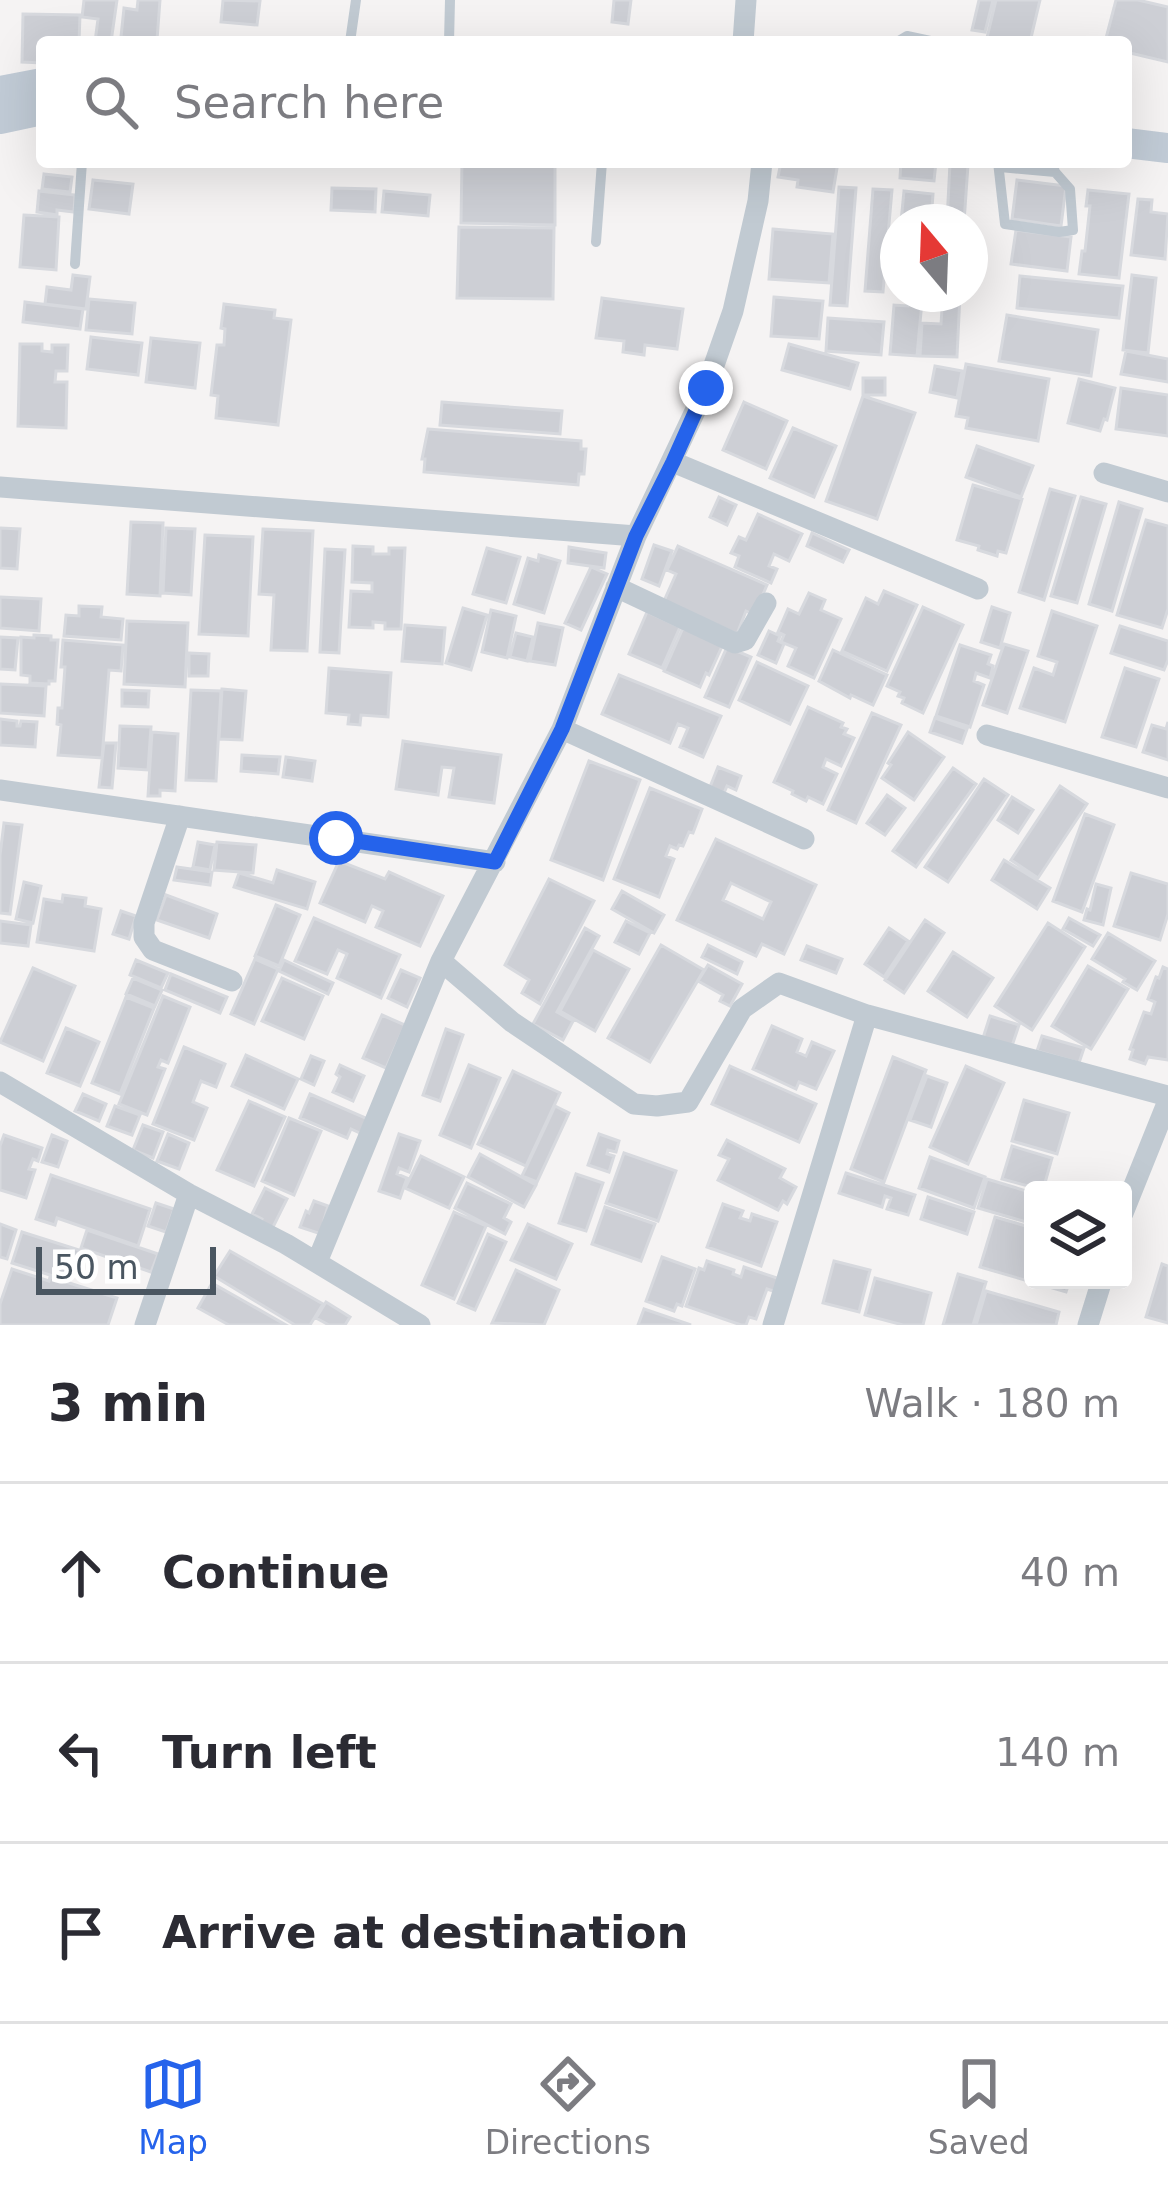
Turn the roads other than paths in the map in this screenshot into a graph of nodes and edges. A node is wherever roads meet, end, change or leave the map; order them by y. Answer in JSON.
{"nodes":[{"id":1,"x":356,"y":0,"type":"edge"},
{"id":2,"x":450,"y":0,"type":"edge"},
{"id":3,"x":746,"y":0,"type":"edge"},
{"id":4,"x":351,"y":36,"type":"edge"},
{"id":5,"x":449,"y":36,"type":"edge"},
{"id":6,"x":743,"y":36,"type":"edge"},
{"id":7,"x":36,"y":83,"type":"edge"},
{"id":8,"x":0,"y":91,"type":"edge"},
{"id":9,"x":36,"y":111,"type":"edge"},
{"id":10,"x":0,"y":119,"type":"edge"},
{"id":11,"x":1132,"y":123,"type":"edge"},
{"id":12,"x":1168,"y":127,"type":"edge"},
{"id":13,"x":1132,"y":143,"type":"edge"},
{"id":14,"x":1168,"y":148,"type":"edge"},
{"id":15,"x":82,"y":168,"type":"edge"},
{"id":16,"x":602,"y":168,"type":"edge"},
{"id":17,"x":761,"y":168,"type":"edge"},
{"id":18,"x":999,"y":168,"type":"edge"},
{"id":19,"x":1055,"y":168,"type":"edge"},
{"id":20,"x":596,"y":242,"type":"dead end"},
{"id":21,"x":75,"y":263,"type":"dead end"},
{"id":22,"x":673,"y":462,"type":"junction"},
{"id":23,"x":1104,"y":473,"type":"dead end"},
{"id":24,"x":0,"y":487,"type":"edge"},
{"id":25,"x":1168,"y":492,"type":"edge"},
{"id":26,"x":636,"y":536,"type":"junction"},
{"id":27,"x":616,"y":586,"type":"junction"},
{"id":28,"x":978,"y":589,"type":"dead end"},
{"id":29,"x":766,"y":603,"type":"dead end"},
{"id":30,"x":562,"y":729,"type":"junction"},
{"id":31,"x":987,"y":735,"type":"dead end"},
{"id":32,"x":1168,"y":788,"type":"edge"},
{"id":33,"x":0,"y":790,"type":"edge"},
{"id":34,"x":180,"y":816,"type":"junction"},
{"id":35,"x":804,"y":839,"type":"dead end"},
{"id":36,"x":495,"y":862,"type":"junction"},
{"id":37,"x":442,"y":961,"type":"junction"},
{"id":38,"x":232,"y":981,"type":"dead end"},
{"id":39,"x":867,"y":1015,"type":"junction"},
{"id":40,"x":0,"y":1082,"type":"edge"},
{"id":41,"x":1168,"y":1098,"type":"edge"},
{"id":42,"x":1132,"y":1190,"type":"edge"},
{"id":43,"x":189,"y":1194,"type":"junction"},
{"id":44,"x":317,"y":1262,"type":"junction"},
{"id":45,"x":1099,"y":1289,"type":"edge"},
{"id":46,"x":145,"y":1325,"type":"edge"},
{"id":47,"x":420,"y":1325,"type":"edge"},
{"id":48,"x":773,"y":1325,"type":"edge"},
{"id":49,"x":1088,"y":1325,"type":"edge"}],
"edges":[{"from":1,"to":4,"type":"lane"},
{"from":2,"to":5,"type":"lane"},
{"from":3,"to":6,"type":"street"},
{"from":7,"to":8,"type":"main road"},
{"from":9,"to":10,"type":"main road"},
{"from":11,"to":12,"type":"main road"},
{"from":13,"to":14,"type":"main road"},
{"from":15,"to":21,"type":"lane"},
{"from":16,"to":20,"type":"lane"},
{"from":17,"to":22,"type":"street"},
{"from":18,"to":19,"type":"lane"},
{"from":22,"to":26,"type":"street"},
{"from":22,"to":28,"type":"street"},
{"from":23,"to":25,"type":"street"},
{"from":24,"to":26,"type":"street"},
{"from":26,"to":27,"type":"street"},
{"from":27,"to":29,"type":"street"},
{"from":27,"to":30,"type":"street"},
{"from":30,"to":35,"type":"street"},
{"from":30,"to":36,"type":"street"},
{"from":31,"to":32,"type":"street"},
{"from":33,"to":34,"type":"street"},
{"from":34,"to":36,"type":"street"},
{"from":34,"to":38,"type":"street"},
{"from":36,"to":37,"type":"street"},
{"from":37,"to":39,"type":"street"},
{"from":37,"to":44,"type":"street"},
{"from":39,"to":41,"type":"street"},
{"from":39,"to":48,"type":"street"},
{"from":40,"to":43,"type":"street"},
{"from":41,"to":42,"type":"street"},
{"from":43,"to":44,"type":"street"},
{"from":43,"to":46,"type":"street"},
{"from":44,"to":47,"type":"street"},
{"from":45,"to":49,"type":"street"}]}
